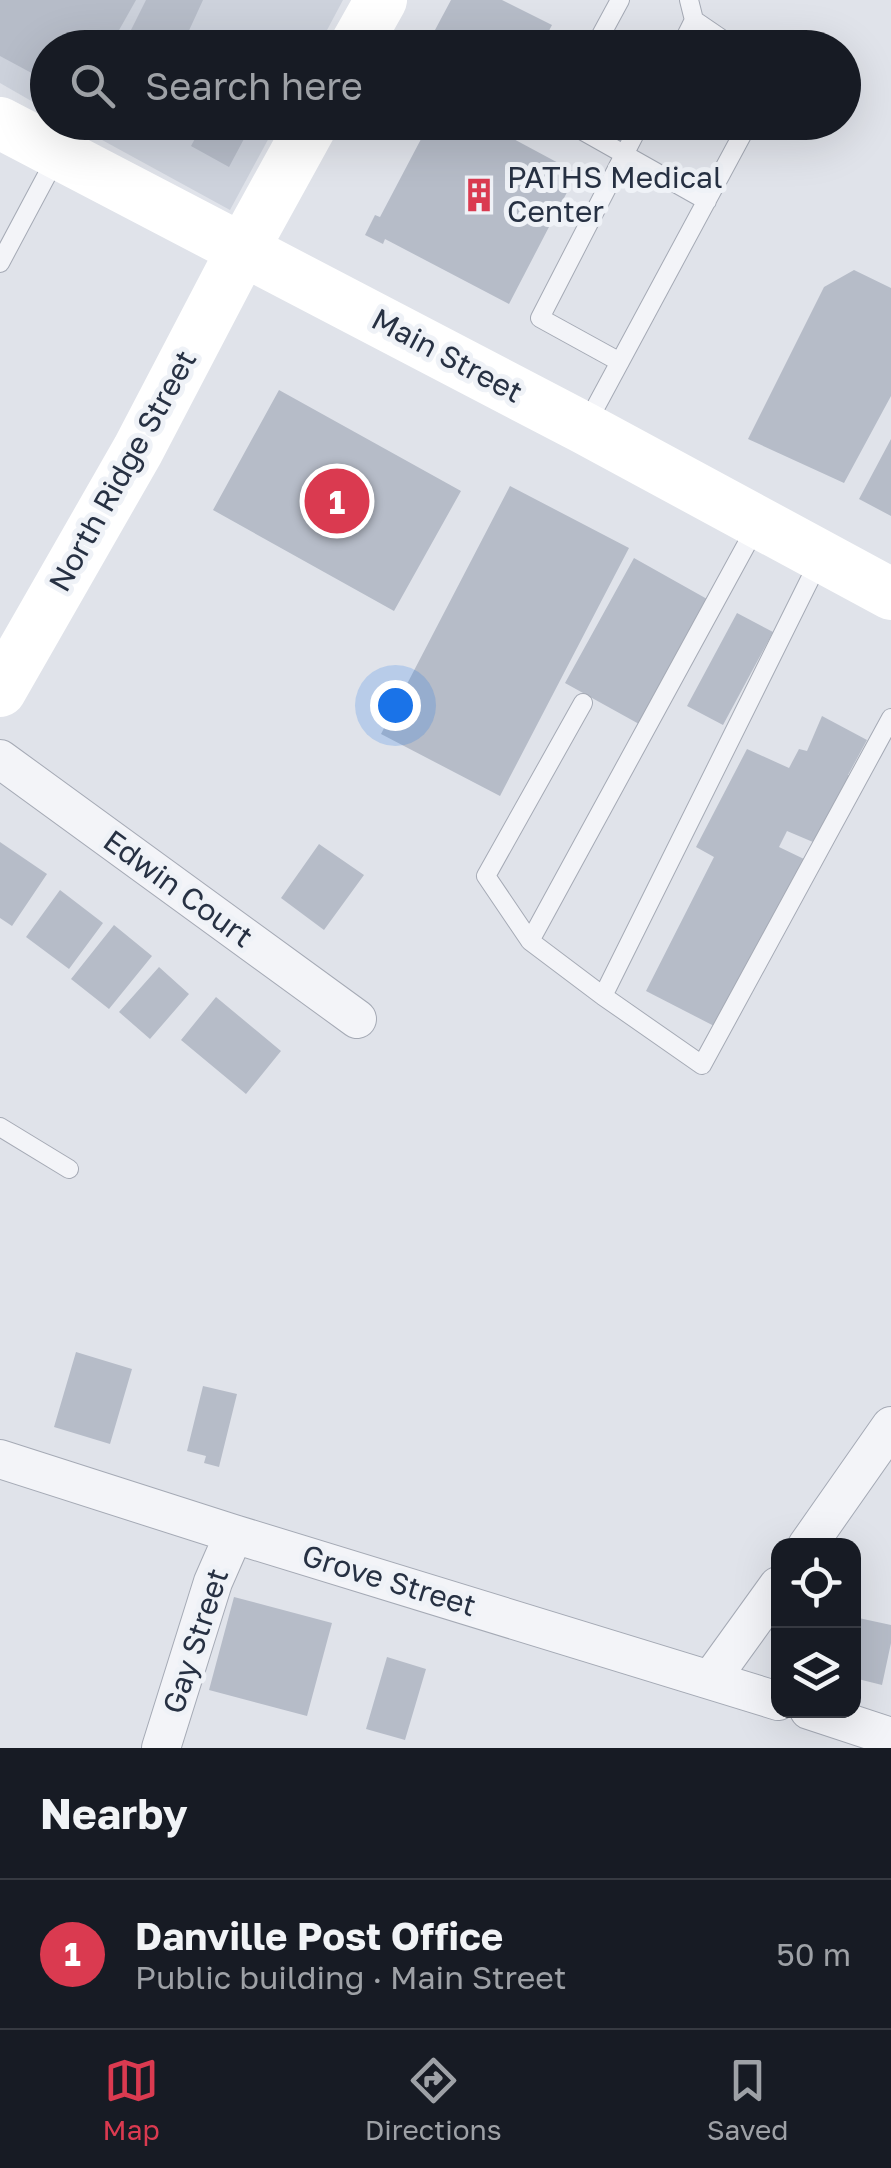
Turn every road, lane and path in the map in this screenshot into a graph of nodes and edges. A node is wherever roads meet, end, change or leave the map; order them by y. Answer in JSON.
{"nodes":[{"id":1,"x":381,"y":0,"type":"edge"},
{"id":2,"x":620,"y":0,"type":"edge"},
{"id":3,"x":689,"y":0,"type":"edge"},
{"id":4,"x":694,"y":20,"type":"junction"},
{"id":5,"x":364,"y":30,"type":"edge"},
{"id":6,"x":604,"y":30,"type":"edge"},
{"id":7,"x":689,"y":30,"type":"edge"},
{"id":8,"x":708,"y":30,"type":"edge"},
{"id":9,"x":0,"y":123,"type":"edge"},
{"id":10,"x":30,"y":139,"type":"edge"},
{"id":11,"x":33,"y":140,"type":"edge"},
{"id":12,"x":303,"y":140,"type":"edge"},
{"id":13,"x":599,"y":140,"type":"edge"},
{"id":14,"x":631,"y":140,"type":"edge"},
{"id":15,"x":739,"y":140,"type":"edge"},
{"id":16,"x":58,"y":153,"type":"junction"},
{"id":17,"x":624,"y":154,"type":"junction"},
{"id":18,"x":707,"y":201,"type":"junction"},
{"id":19,"x":242,"y":249,"type":"junction"},
{"id":20,"x":0,"y":263,"type":"edge"},
{"id":21,"x":620,"y":362,"type":"junction"},
{"id":22,"x":584,"y":428,"type":"junction"},
{"id":23,"x":759,"y":522,"type":"junction"},
{"id":24,"x":822,"y":556,"type":"junction"},
{"id":25,"x":891,"y":594,"type":"edge"},
{"id":26,"x":0,"y":691,"type":"edge"},
{"id":27,"x":583,"y":703,"type":"dead end"},
{"id":28,"x":891,"y":718,"type":"edge"},
{"id":29,"x":0,"y":760,"type":"edge"},
{"id":30,"x":530,"y":940,"type":"junction"},
{"id":31,"x":603,"y":996,"type":"junction"},
{"id":32,"x":357,"y":1020,"type":"dead end"},
{"id":33,"x":0,"y":1127,"type":"edge"},
{"id":34,"x":69,"y":1168,"type":"dead end"},
{"id":35,"x":891,"y":1426,"type":"edge"},
{"id":36,"x":0,"y":1459,"type":"edge"},
{"id":37,"x":234,"y":1534,"type":"junction"},
{"id":38,"x":813,"y":1538,"type":"edge"},
{"id":39,"x":771,"y":1596,"type":"edge"},
{"id":40,"x":711,"y":1679,"type":"junction"},
{"id":41,"x":771,"y":1699,"type":"edge"},
{"id":42,"x":833,"y":1718,"type":"edge"},
{"id":43,"x":891,"y":1737,"type":"edge"},
{"id":44,"x":162,"y":1748,"type":"edge"}],
"edges":[{"from":1,"to":5,"type":"main road"},
{"from":2,"to":6,"type":"lane"},
{"from":3,"to":4,"type":"lane"},
{"from":4,"to":7,"type":"lane"},
{"from":4,"to":8,"type":"lane"},
{"from":9,"to":10,"type":"main road","name":"Main Street"},
{"from":11,"to":16,"type":"main road","name":"Main Street"},
{"from":12,"to":19,"type":"main road","name":"North Ridge Street"},
{"from":13,"to":17,"type":"lane"},
{"from":14,"to":17,"type":"lane"},
{"from":15,"to":18,"type":"lane"},
{"from":16,"to":19,"type":"main road","name":"Main Street"},
{"from":16,"to":20,"type":"lane"},
{"from":17,"to":18,"type":"lane"},
{"from":17,"to":21,"type":"lane"},
{"from":18,"to":21,"type":"lane"},
{"from":19,"to":22,"type":"main road","name":"Main Street"},
{"from":19,"to":26,"type":"main road","name":"North Ridge Street"},
{"from":21,"to":22,"type":"lane"},
{"from":22,"to":23,"type":"main road","name":"Main Street"},
{"from":23,"to":24,"type":"main road","name":"Main Street"},
{"from":23,"to":30,"type":"lane"},
{"from":24,"to":25,"type":"main road","name":"Main Street"},
{"from":24,"to":31,"type":"lane"},
{"from":27,"to":30,"type":"lane"},
{"from":28,"to":31,"type":"lane"},
{"from":29,"to":32,"type":"street","name":"Edwin Court"},
{"from":30,"to":31,"type":"lane"},
{"from":33,"to":34,"type":"lane"},
{"from":35,"to":38,"type":"street"},
{"from":36,"to":37,"type":"street","name":"Grove Street"},
{"from":37,"to":40,"type":"street","name":"Grove Street"},
{"from":37,"to":44,"type":"street","name":"Gay Street"},
{"from":39,"to":40,"type":"street"},
{"from":40,"to":41,"type":"street","name":"Grove Street"},
{"from":42,"to":43,"type":"street"}]}
